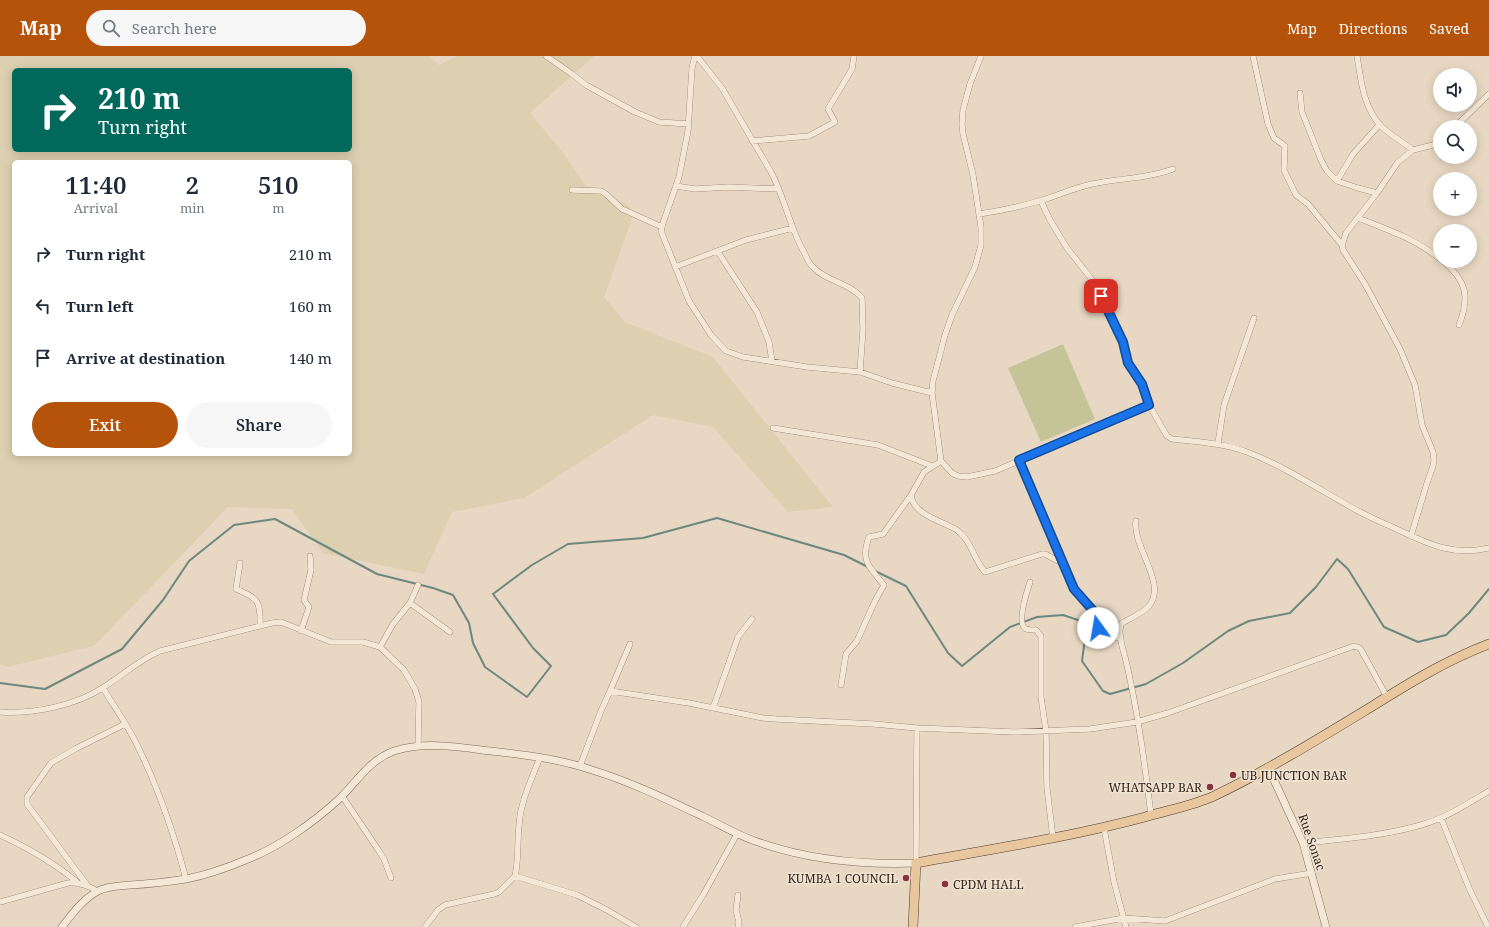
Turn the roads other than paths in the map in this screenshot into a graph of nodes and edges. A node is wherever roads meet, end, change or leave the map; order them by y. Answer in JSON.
{"nodes":[{"id":1,"x":546,"y":56,"type":"edge"},
{"id":2,"x":696,"y":56,"type":"edge"},
{"id":3,"x":854,"y":56,"type":"edge"},
{"id":4,"x":981,"y":56,"type":"edge"},
{"id":5,"x":1253,"y":56,"type":"edge"},
{"id":6,"x":1357,"y":56,"type":"edge"},
{"id":7,"x":1300,"y":92,"type":"dead end"},
{"id":8,"x":1489,"y":94,"type":"edge"},
{"id":9,"x":1462,"y":120,"type":"edge"},
{"id":10,"x":689,"y":124,"type":"junction"},
{"id":11,"x":1380,"y":124,"type":"junction"},
{"id":12,"x":752,"y":141,"type":"junction"},
{"id":13,"x":1433,"y":145,"type":"edge"},
{"id":14,"x":1413,"y":150,"type":"junction"},
{"id":15,"x":1173,"y":169,"type":"dead end"},
{"id":16,"x":1337,"y":181,"type":"junction"},
{"id":17,"x":676,"y":186,"type":"junction"},
{"id":18,"x":778,"y":189,"type":"junction"},
{"id":19,"x":572,"y":190,"type":"dead end"},
{"id":20,"x":1377,"y":192,"type":"junction"},
{"id":21,"x":1041,"y":201,"type":"junction"},
{"id":22,"x":979,"y":214,"type":"junction"},
{"id":23,"x":1358,"y":218,"type":"junction"},
{"id":24,"x":662,"y":227,"type":"junction"},
{"id":25,"x":793,"y":228,"type":"junction"},
{"id":26,"x":1342,"y":245,"type":"junction"},
{"id":27,"x":718,"y":252,"type":"junction"},
{"id":28,"x":1433,"y":254,"type":"edge"},
{"id":29,"x":675,"y":267,"type":"junction"},
{"id":30,"x":1451,"y":268,"type":"edge"},
{"id":31,"x":1254,"y":318,"type":"dead end"},
{"id":32,"x":1459,"y":325,"type":"dead end"},
{"id":33,"x":772,"y":361,"type":"junction"},
{"id":34,"x":860,"y":372,"type":"junction"},
{"id":35,"x":932,"y":393,"type":"junction"},
{"id":36,"x":1149,"y":405,"type":"junction"},
{"id":37,"x":773,"y":428,"type":"dead end"},
{"id":38,"x":1218,"y":444,"type":"junction"},
{"id":39,"x":1019,"y":460,"type":"junction"},
{"id":40,"x":941,"y":461,"type":"junction"},
{"id":41,"x":932,"y":466,"type":"junction"},
{"id":42,"x":911,"y":495,"type":"junction"},
{"id":43,"x":1136,"y":521,"type":"dead end"},
{"id":44,"x":1411,"y":536,"type":"junction"},
{"id":45,"x":1489,"y":548,"type":"edge"},
{"id":46,"x":310,"y":556,"type":"dead end"},
{"id":47,"x":240,"y":563,"type":"dead end"},
{"id":48,"x":1063,"y":563,"type":"junction"},
{"id":49,"x":1030,"y":582,"type":"dead end"},
{"id":50,"x":418,"y":584,"type":"dead end"},
{"id":51,"x":410,"y":603,"type":"junction"},
{"id":52,"x":752,"y":619,"type":"dead end"},
{"id":53,"x":260,"y":626,"type":"junction"},
{"id":54,"x":302,"y":631,"type":"junction"},
{"id":55,"x":450,"y":632,"type":"dead end"},
{"id":56,"x":1121,"y":639,"type":"junction"},
{"id":57,"x":630,"y":644,"type":"dead end"},
{"id":58,"x":1489,"y":644,"type":"edge"},
{"id":59,"x":380,"y":647,"type":"junction"},
{"id":60,"x":1477,"y":649,"type":"junction"},
{"id":61,"x":1489,"y":650,"type":"edge"},
{"id":62,"x":841,"y":685,"type":"dead end"},
{"id":63,"x":103,"y":688,"type":"junction"},
{"id":64,"x":610,"y":691,"type":"junction"},
{"id":65,"x":1386,"y":697,"type":"junction"},
{"id":66,"x":713,"y":708,"type":"junction"},
{"id":67,"x":0,"y":712,"type":"edge"},
{"id":68,"x":1138,"y":722,"type":"junction"},
{"id":69,"x":125,"y":724,"type":"junction"},
{"id":70,"x":917,"y":728,"type":"junction"},
{"id":71,"x":1046,"y":731,"type":"junction"},
{"id":72,"x":418,"y":746,"type":"junction"},
{"id":73,"x":540,"y":757,"type":"junction"},
{"id":74,"x":580,"y":766,"type":"junction"},
{"id":75,"x":1268,"y":767,"type":"junction"},
{"id":76,"x":1489,"y":791,"type":"edge"},
{"id":77,"x":342,"y":796,"type":"junction"},
{"id":78,"x":1151,"y":815,"type":"junction"},
{"id":79,"x":1441,"y":818,"type":"junction"},
{"id":80,"x":1104,"y":828,"type":"junction"},
{"id":81,"x":737,"y":834,"type":"junction"},
{"id":82,"x":0,"y":835,"type":"edge"},
{"id":83,"x":1053,"y":838,"type":"junction"},
{"id":84,"x":1303,"y":844,"type":"junction"},
{"id":85,"x":916,"y":863,"type":"junction"},
{"id":86,"x":1312,"y":873,"type":"junction"},
{"id":87,"x":515,"y":876,"type":"junction"},
{"id":88,"x":391,"y":878,"type":"dead end"},
{"id":89,"x":186,"y":879,"type":"junction"},
{"id":90,"x":77,"y":882,"type":"junction"},
{"id":91,"x":87,"y":885,"type":"junction"},
{"id":92,"x":97,"y":891,"type":"junction"},
{"id":93,"x":738,"y":896,"type":"dead end"},
{"id":94,"x":0,"y":902,"type":"edge"},
{"id":95,"x":1124,"y":918,"type":"junction"},
{"id":96,"x":62,"y":927,"type":"edge"},
{"id":97,"x":426,"y":927,"type":"edge"},
{"id":98,"x":636,"y":927,"type":"edge"},
{"id":99,"x":683,"y":927,"type":"edge"},
{"id":100,"x":738,"y":927,"type":"edge"},
{"id":101,"x":913,"y":927,"type":"edge"},
{"id":102,"x":1076,"y":927,"type":"edge"},
{"id":103,"x":1126,"y":927,"type":"edge"},
{"id":104,"x":1326,"y":927,"type":"edge"},
{"id":105,"x":1488,"y":927,"type":"edge"}],
"edges":[{"from":1,"to":10,"type":"street"},
{"from":2,"to":10,"type":"street"},
{"from":2,"to":12,"type":"street"},
{"from":3,"to":12,"type":"street"},
{"from":4,"to":22,"type":"street"},
{"from":5,"to":26,"type":"street"},
{"from":6,"to":11,"type":"street"},
{"from":7,"to":16,"type":"street"},
{"from":8,"to":9,"type":"street"},
{"from":10,"to":17,"type":"street"},
{"from":11,"to":14,"type":"street"},
{"from":11,"to":16,"type":"street"},
{"from":12,"to":18,"type":"street"},
{"from":13,"to":14,"type":"street"},
{"from":14,"to":20,"type":"street"},
{"from":15,"to":21,"type":"street"},
{"from":16,"to":20,"type":"street"},
{"from":17,"to":18,"type":"street"},
{"from":17,"to":24,"type":"street"},
{"from":18,"to":25,"type":"street"},
{"from":19,"to":24,"type":"street"},
{"from":20,"to":23,"type":"street"},
{"from":21,"to":22,"type":"street"},
{"from":21,"to":36,"type":"street"},
{"from":22,"to":35,"type":"street"},
{"from":23,"to":26,"type":"street"},
{"from":23,"to":28,"type":"street"},
{"from":24,"to":29,"type":"street"},
{"from":25,"to":27,"type":"street"},
{"from":25,"to":34,"type":"street"},
{"from":26,"to":44,"type":"street"},
{"from":27,"to":29,"type":"street"},
{"from":27,"to":33,"type":"street"},
{"from":29,"to":33,"type":"street"},
{"from":30,"to":32,"type":"street"},
{"from":31,"to":38,"type":"street"},
{"from":33,"to":34,"type":"street"},
{"from":34,"to":35,"type":"street"},
{"from":35,"to":40,"type":"street"},
{"from":36,"to":38,"type":"street"},
{"from":36,"to":39,"type":"street"},
{"from":37,"to":41,"type":"street"},
{"from":38,"to":44,"type":"street"},
{"from":39,"to":40,"type":"street"},
{"from":39,"to":48,"type":"street"},
{"from":40,"to":41,"type":"street"},
{"from":41,"to":42,"type":"street"},
{"from":42,"to":48,"type":"street"},
{"from":42,"to":62,"type":"street"},
{"from":43,"to":56,"type":"street"},
{"from":44,"to":45,"type":"street"},
{"from":46,"to":54,"type":"street"},
{"from":47,"to":53,"type":"street"},
{"from":48,"to":56,"type":"street"},
{"from":49,"to":71,"type":"street"},
{"from":50,"to":51,"type":"street"},
{"from":51,"to":55,"type":"street"},
{"from":51,"to":59,"type":"street"},
{"from":52,"to":66,"type":"street"},
{"from":53,"to":54,"type":"street"},
{"from":53,"to":63,"type":"street"},
{"from":54,"to":59,"type":"street"},
{"from":56,"to":68,"type":"street"},
{"from":57,"to":64,"type":"street"},
{"from":58,"to":60,"type":"main road"},
{"from":59,"to":72,"type":"street"},
{"from":60,"to":61,"type":"main road"},
{"from":60,"to":65,"type":"main road"},
{"from":63,"to":67,"type":"street"},
{"from":63,"to":69,"type":"street"},
{"from":64,"to":66,"type":"street"},
{"from":64,"to":74,"type":"street"},
{"from":65,"to":68,"type":"street"},
{"from":65,"to":75,"type":"main road"},
{"from":66,"to":70,"type":"street"},
{"from":68,"to":71,"type":"street"},
{"from":68,"to":78,"type":"street"},
{"from":69,"to":89,"type":"street"},
{"from":69,"to":91,"type":"street"},
{"from":70,"to":71,"type":"street"},
{"from":70,"to":85,"type":"street"},
{"from":71,"to":83,"type":"street"},
{"from":72,"to":73,"type":"street"},
{"from":72,"to":77,"type":"street"},
{"from":73,"to":74,"type":"street"},
{"from":73,"to":87,"type":"street"},
{"from":74,"to":81,"type":"street"},
{"from":75,"to":78,"type":"main road"},
{"from":75,"to":84,"type":"street","name":"Rue Sonac"},
{"from":76,"to":79,"type":"street"},
{"from":77,"to":88,"type":"street"},
{"from":77,"to":89,"type":"street"},
{"from":78,"to":80,"type":"main road"},
{"from":79,"to":84,"type":"street"},
{"from":79,"to":105,"type":"street"},
{"from":80,"to":83,"type":"main road"},
{"from":80,"to":95,"type":"street"},
{"from":81,"to":85,"type":"street"},
{"from":81,"to":99,"type":"street"},
{"from":82,"to":90,"type":"street"},
{"from":83,"to":85,"type":"main road"},
{"from":84,"to":86,"type":"street","name":"Rue Sonac"},
{"from":85,"to":101,"type":"main road"},
{"from":86,"to":95,"type":"street"},
{"from":86,"to":104,"type":"street","name":"Rue Sonac"},
{"from":87,"to":97,"type":"street"},
{"from":87,"to":98,"type":"street"},
{"from":89,"to":92,"type":"street"},
{"from":90,"to":91,"type":"street"},
{"from":90,"to":94,"type":"street"},
{"from":91,"to":92,"type":"street"},
{"from":92,"to":96,"type":"street"},
{"from":93,"to":100,"type":"street"},
{"from":95,"to":102,"type":"street"},
{"from":95,"to":103,"type":"street"}]}
